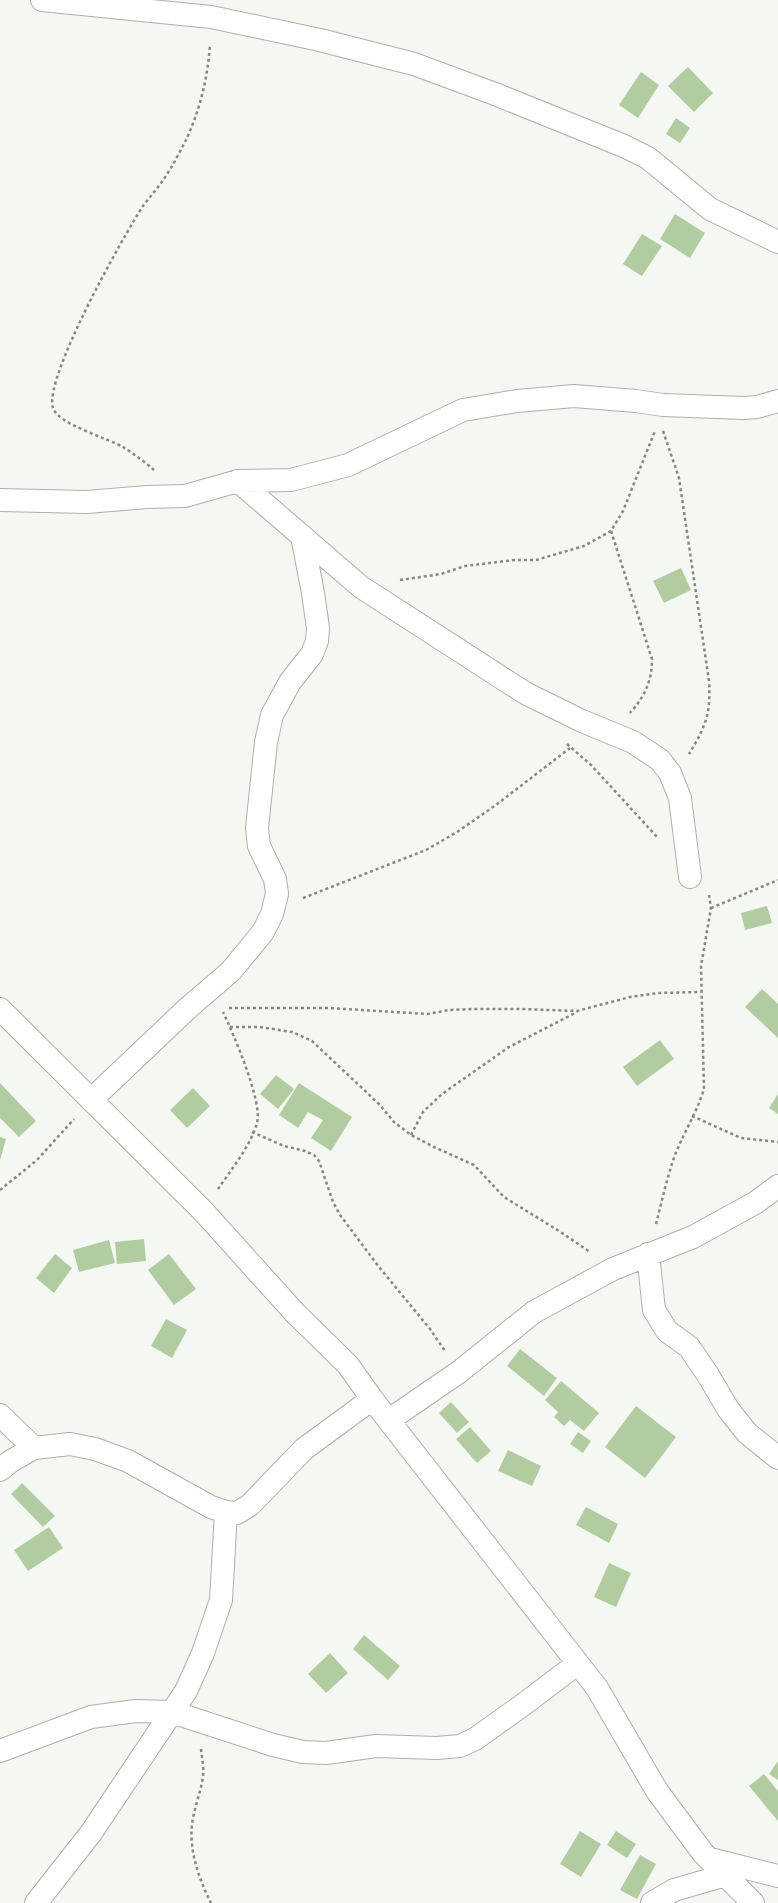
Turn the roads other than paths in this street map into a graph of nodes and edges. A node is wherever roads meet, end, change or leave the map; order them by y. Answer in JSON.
{"nodes":[{"id":1,"x":42,"y":0,"type":"edge"},
{"id":2,"x":778,"y":242,"type":"edge"},
{"id":3,"x":778,"y":401,"type":"edge"},
{"id":4,"x":238,"y":481,"type":"junction"},
{"id":5,"x":0,"y":500,"type":"edge"},
{"id":6,"x":302,"y":536,"type":"junction"},
{"id":7,"x":690,"y":877,"type":"road end"},
{"id":8,"x":0,"y":1009,"type":"edge"},
{"id":9,"x":91,"y":1100,"type":"junction"},
{"id":10,"x":778,"y":1186,"type":"edge"},
{"id":11,"x":648,"y":1254,"type":"junction"},
{"id":12,"x":372,"y":1399,"type":"junction"},
{"id":13,"x":0,"y":1415,"type":"edge"},
{"id":14,"x":389,"y":1420,"type":"junction"},
{"id":15,"x":34,"y":1448,"type":"junction"},
{"id":16,"x":778,"y":1458,"type":"edge"},
{"id":17,"x":0,"y":1470,"type":"edge"},
{"id":18,"x":226,"y":1512,"type":"junction"},
{"id":19,"x":577,"y":1664,"type":"junction"},
{"id":20,"x":172,"y":1712,"type":"junction"},
{"id":21,"x":0,"y":1750,"type":"edge"},
{"id":22,"x":709,"y":1859,"type":"junction"},
{"id":23,"x":726,"y":1875,"type":"junction"},
{"id":24,"x":778,"y":1876,"type":"edge"},
{"id":25,"x":36,"y":1903,"type":"edge"},
{"id":26,"x":652,"y":1903,"type":"edge"},
{"id":27,"x":753,"y":1903,"type":"edge"}],
"edges":[{"from":1,"to":2,"type":"street"},
{"from":3,"to":4,"type":"street"},
{"from":4,"to":5,"type":"street"},
{"from":4,"to":6,"type":"street"},
{"from":6,"to":7,"type":"street"},
{"from":6,"to":9,"type":"street"},
{"from":8,"to":9,"type":"street"},
{"from":9,"to":12,"type":"street"},
{"from":10,"to":11,"type":"street"},
{"from":11,"to":14,"type":"street"},
{"from":11,"to":16,"type":"street"},
{"from":12,"to":14,"type":"street"},
{"from":12,"to":18,"type":"street"},
{"from":13,"to":15,"type":"street"},
{"from":14,"to":19,"type":"street"},
{"from":15,"to":17,"type":"street"},
{"from":15,"to":18,"type":"street"},
{"from":18,"to":20,"type":"street"},
{"from":19,"to":20,"type":"street"},
{"from":19,"to":22,"type":"street"},
{"from":20,"to":21,"type":"street"},
{"from":20,"to":25,"type":"street"},
{"from":22,"to":23,"type":"street"},
{"from":22,"to":24,"type":"street"},
{"from":23,"to":26,"type":"street"},
{"from":23,"to":27,"type":"street"}]}
